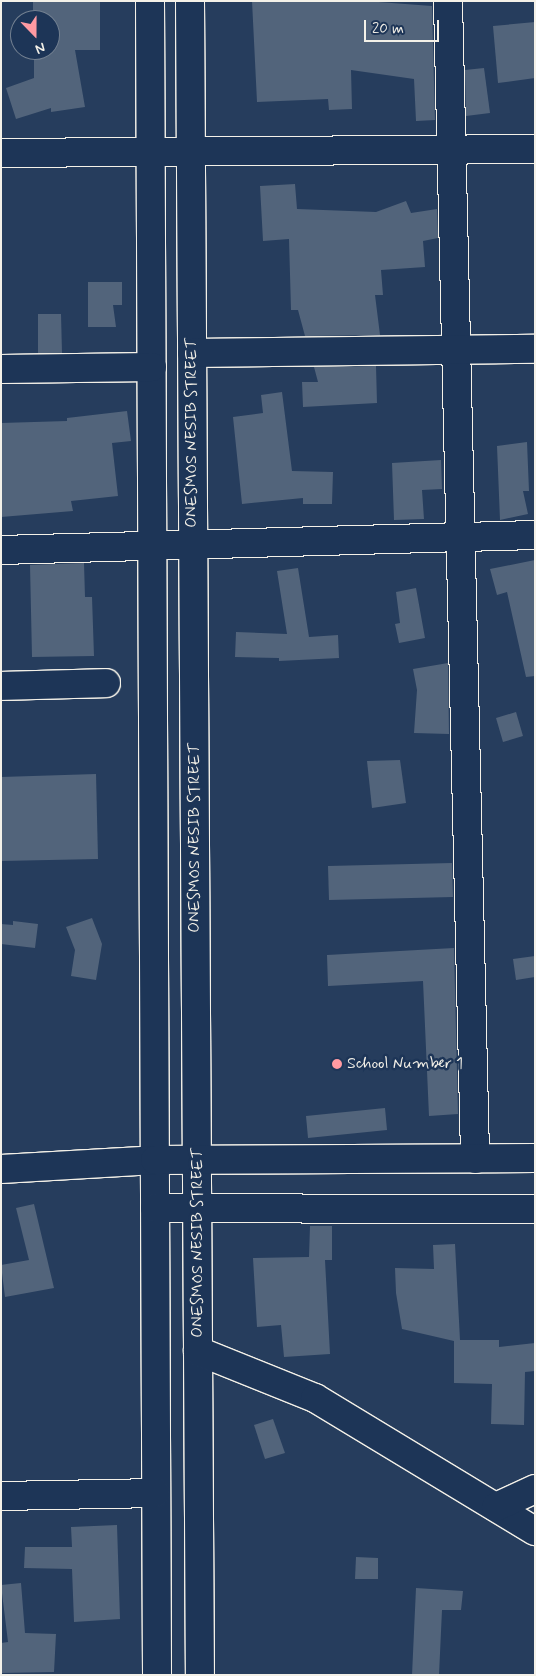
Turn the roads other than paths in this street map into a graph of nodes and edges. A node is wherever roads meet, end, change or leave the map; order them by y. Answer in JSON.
{"nodes":[{"id":1,"x":150,"y":1,"type":"edge"},
{"id":2,"x":190,"y":1,"type":"edge"},
{"id":3,"x":448,"y":1,"type":"edge"},
{"id":4,"x":451,"y":150,"type":"junction"},
{"id":5,"x":535,"y":150,"type":"edge"},
{"id":6,"x":191,"y":151,"type":"junction"},
{"id":7,"x":1,"y":153,"type":"edge"},
{"id":8,"x":151,"y":153,"type":"junction"},
{"id":9,"x":535,"y":349,"type":"edge"},
{"id":10,"x":456,"y":350,"type":"junction"},
{"id":11,"x":192,"y":354,"type":"junction"},
{"id":12,"x":152,"y":367,"type":"junction"},
{"id":13,"x":1,"y":369,"type":"edge"},
{"id":14,"x":535,"y":535,"type":"edge"},
{"id":15,"x":461,"y":537,"type":"junction"},
{"id":16,"x":193,"y":545,"type":"junction"},
{"id":17,"x":152,"y":546,"type":"junction"},
{"id":18,"x":1,"y":550,"type":"edge"},
{"id":19,"x":106,"y":683,"type":"dead end"},
{"id":20,"x":1,"y":686,"type":"edge"},
{"id":21,"x":535,"y":1158,"type":"edge"},
{"id":22,"x":476,"y":1159,"type":"junction"},
{"id":23,"x":155,"y":1160,"type":"junction"},
{"id":24,"x":197,"y":1160,"type":"junction"},
{"id":25,"x":1,"y":1169,"type":"edge"},
{"id":26,"x":155,"y":1208,"type":"junction"},
{"id":27,"x":197,"y":1208,"type":"junction"},
{"id":28,"x":535,"y":1209,"type":"edge"},
{"id":29,"x":198,"y":1351,"type":"junction"},
{"id":30,"x":535,"y":1489,"type":"edge"},
{"id":31,"x":156,"y":1493,"type":"junction"},
{"id":32,"x":1,"y":1496,"type":"edge"},
{"id":33,"x":496,"y":1507,"type":"junction"},
{"id":34,"x":535,"y":1531,"type":"edge"},
{"id":35,"x":157,"y":1675,"type":"edge"},
{"id":36,"x":200,"y":1675,"type":"edge"}],
"edges":[{"from":1,"to":8,"type":"street"},
{"from":2,"to":6,"type":"street","name":"ONESMOS NESIB STREET"},
{"from":3,"to":4,"type":"street"},
{"from":4,"to":5,"type":"street"},
{"from":4,"to":6,"type":"street"},
{"from":4,"to":10,"type":"street"},
{"from":6,"to":8,"type":"street"},
{"from":6,"to":11,"type":"street","name":"ONESMOS NESIB STREET"},
{"from":7,"to":8,"type":"street"},
{"from":8,"to":12,"type":"street"},
{"from":9,"to":10,"type":"street"},
{"from":10,"to":11,"type":"street"},
{"from":10,"to":15,"type":"street"},
{"from":11,"to":16,"type":"street","name":"ONESMOS NESIB STREET"},
{"from":12,"to":13,"type":"street"},
{"from":12,"to":17,"type":"street"},
{"from":14,"to":15,"type":"street"},
{"from":15,"to":16,"type":"street"},
{"from":15,"to":22,"type":"street"},
{"from":16,"to":17,"type":"street"},
{"from":16,"to":24,"type":"street","name":"ONESMOS NESIB STREET"},
{"from":17,"to":18,"type":"street"},
{"from":17,"to":23,"type":"street"},
{"from":19,"to":20,"type":"street"},
{"from":21,"to":22,"type":"street"},
{"from":22,"to":24,"type":"street"},
{"from":23,"to":24,"type":"street"},
{"from":23,"to":25,"type":"street"},
{"from":23,"to":26,"type":"street"},
{"from":24,"to":27,"type":"street","name":"ONESMOS NESIB STREET"},
{"from":26,"to":27,"type":"street"},
{"from":26,"to":31,"type":"street"},
{"from":27,"to":28,"type":"street"},
{"from":27,"to":29,"type":"street","name":"ONESMOS NESIB STREET"},
{"from":29,"to":33,"type":"street"},
{"from":29,"to":36,"type":"street","name":"ONESMOS NESIB STREET"},
{"from":30,"to":33,"type":"street"},
{"from":31,"to":32,"type":"street"},
{"from":31,"to":35,"type":"street"},
{"from":33,"to":34,"type":"street"}]}
